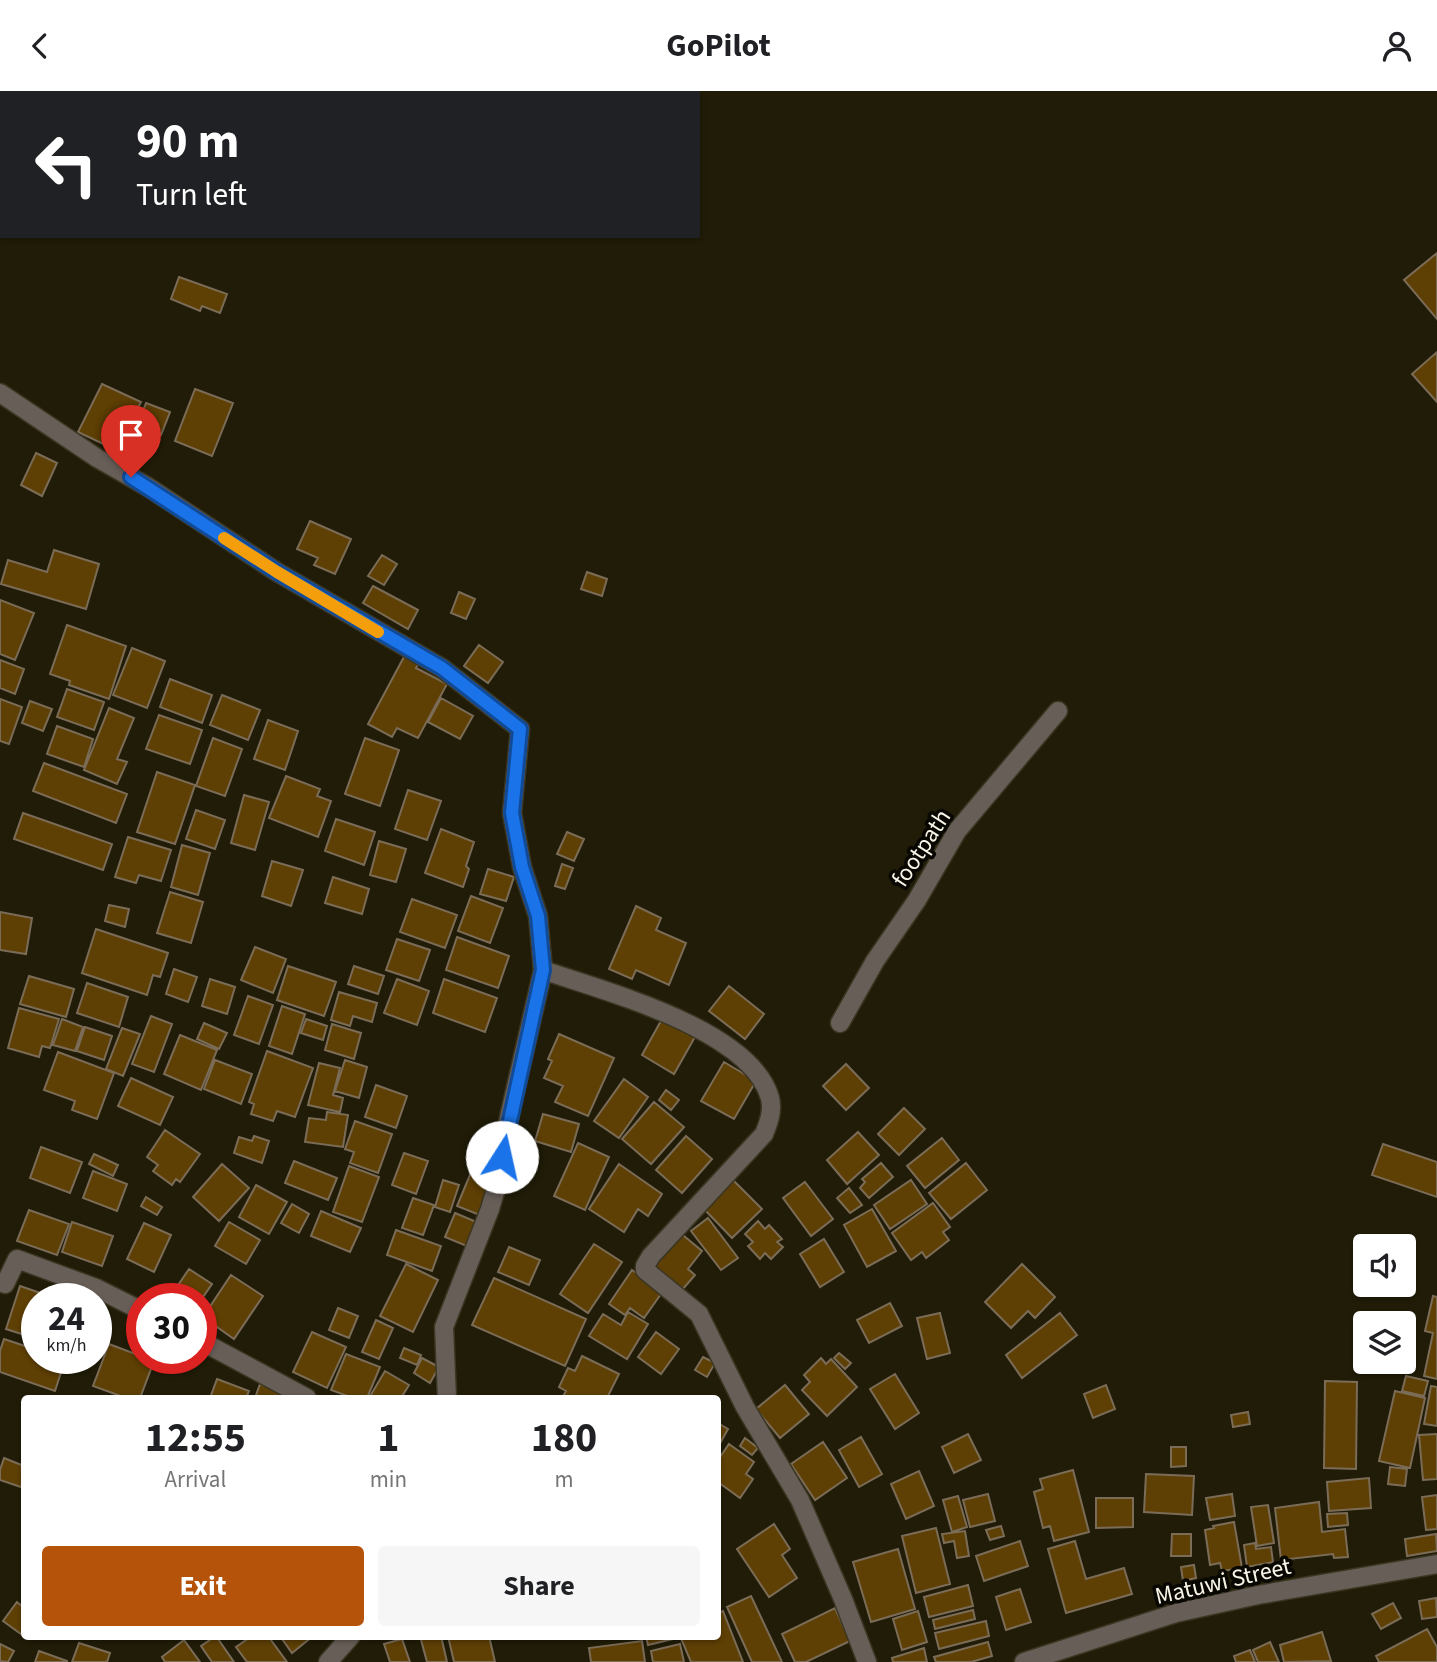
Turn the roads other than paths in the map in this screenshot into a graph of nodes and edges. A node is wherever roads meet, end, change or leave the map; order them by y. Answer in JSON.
{"nodes":[{"id":1,"x":0,"y":393,"type":"edge"},
{"id":2,"x":1058,"y":711,"type":"dead end"},
{"id":3,"x":543,"y":970,"type":"junction"},
{"id":4,"x":840,"y":1023,"type":"dead end"},
{"id":5,"x":5,"y":1284,"type":"dead end"},
{"id":6,"x":126,"y":1303,"type":"edge"},
{"id":7,"x":217,"y":1350,"type":"edge"},
{"id":8,"x":301,"y":1395,"type":"edge"},
{"id":9,"x":447,"y":1395,"type":"edge"},
{"id":10,"x":1437,"y":1564,"type":"edge"},
{"id":11,"x":347,"y":1640,"type":"edge"},
{"id":12,"x":328,"y":1662,"type":"edge"},
{"id":13,"x":867,"y":1662,"type":"edge"},
{"id":14,"x":1024,"y":1662,"type":"edge"}],
"edges":[{"from":1,"to":3,"type":"street"},
{"from":2,"to":4,"type":"street","name":"footpath"},
{"from":3,"to":9,"type":"street"},
{"from":3,"to":13,"type":"street"},
{"from":5,"to":6,"type":"street"},
{"from":7,"to":8,"type":"street"},
{"from":10,"to":14,"type":"street","name":"Matuwi Street"},
{"from":11,"to":12,"type":"street"}]}
